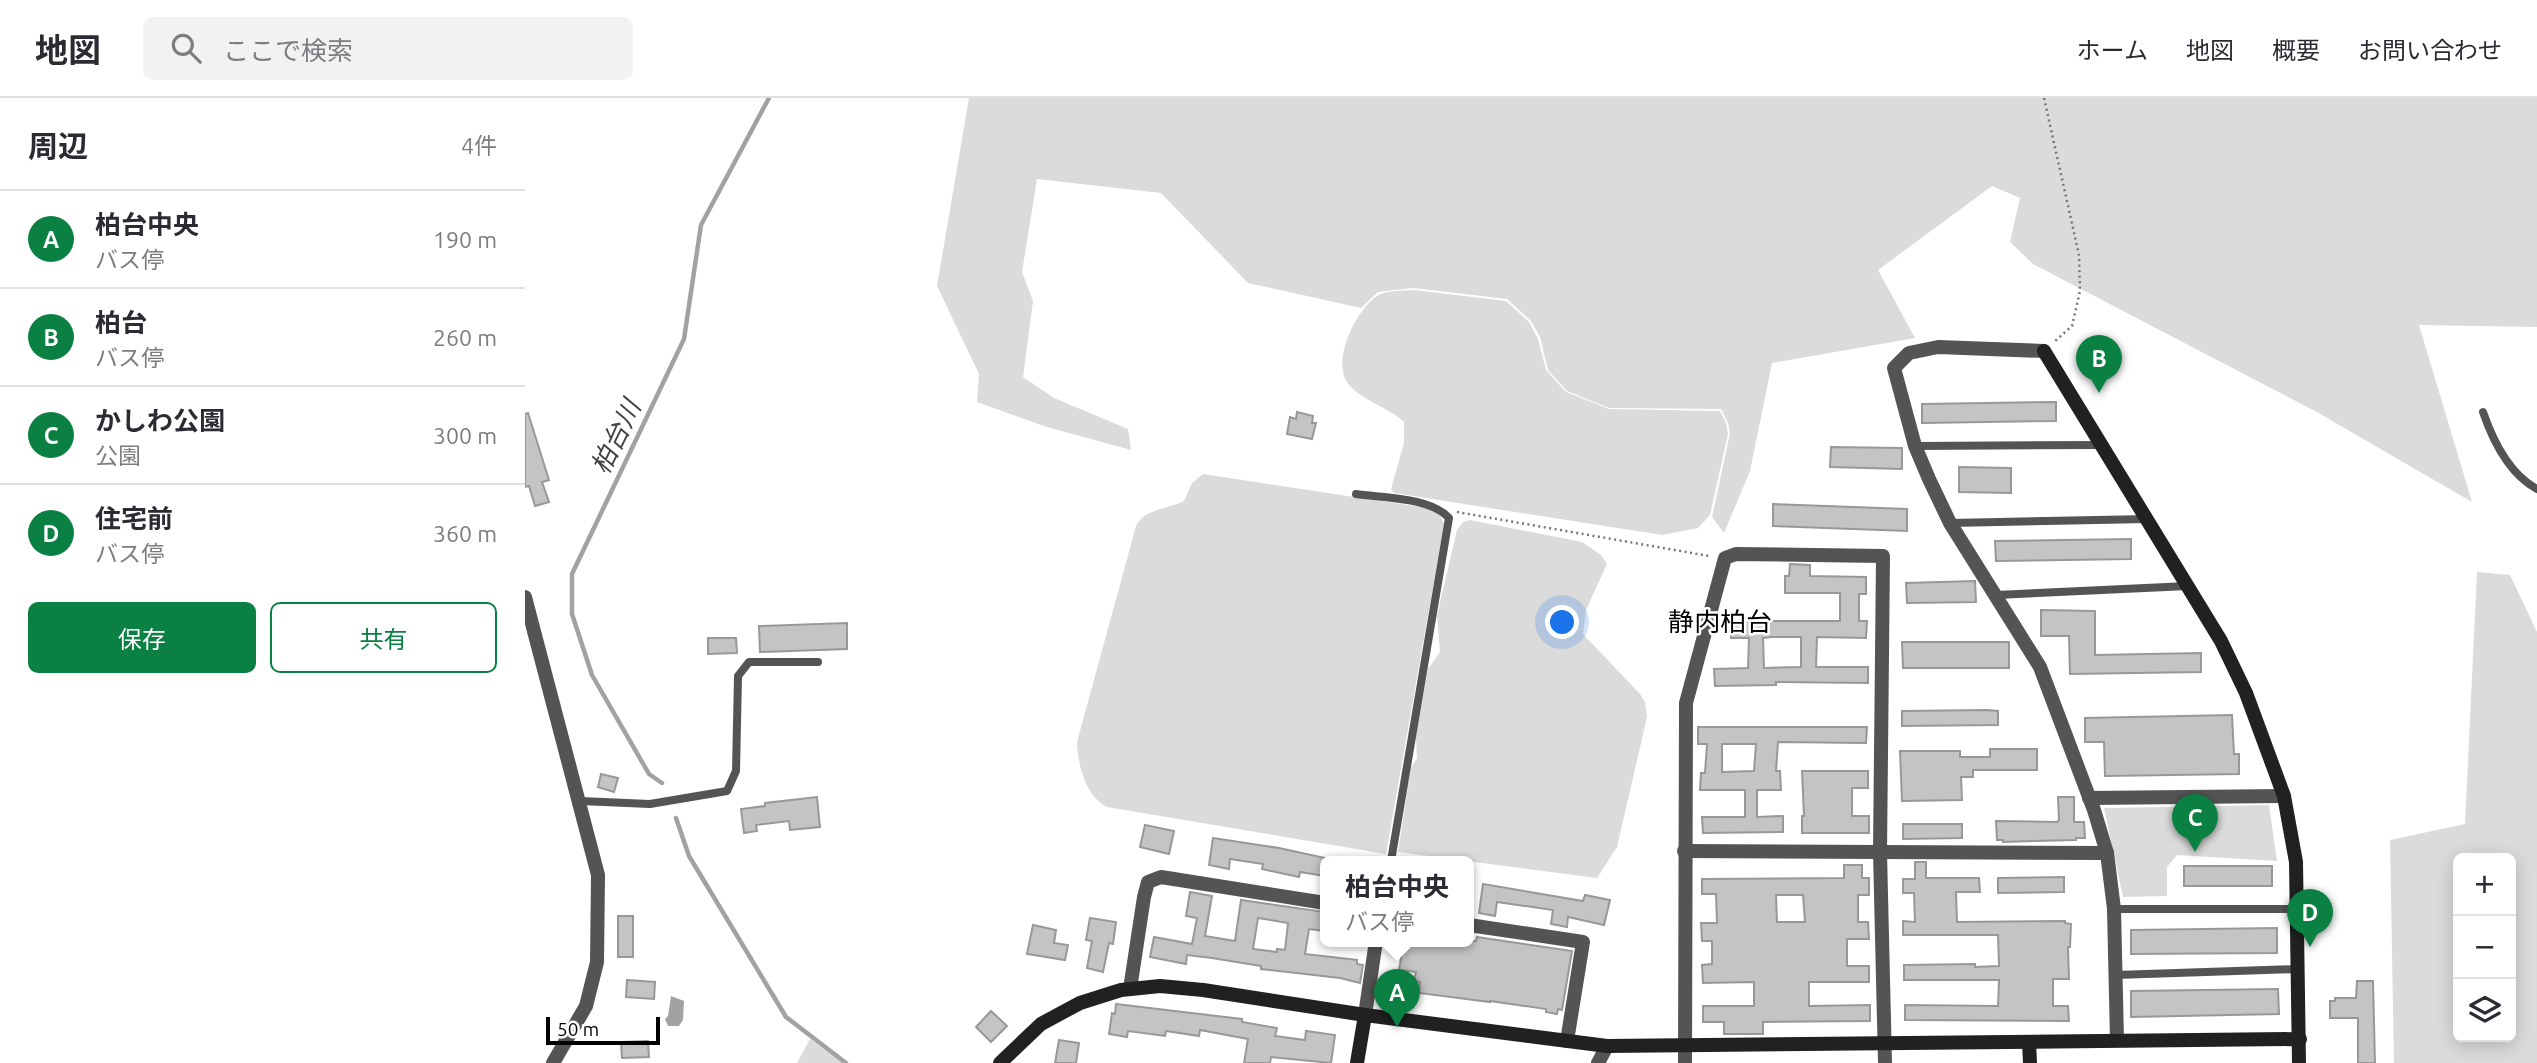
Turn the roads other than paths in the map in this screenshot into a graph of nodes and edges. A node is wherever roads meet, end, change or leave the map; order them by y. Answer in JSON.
{"nodes":[{"id":1,"x":2483,"y":412,"type":"dead end"},
{"id":2,"x":2103,"y":445,"type":"junction"},
{"id":3,"x":1915,"y":446,"type":"junction"},
{"id":4,"x":2537,"y":489,"type":"edge"},
{"id":5,"x":1356,"y":494,"type":"dead end"},
{"id":6,"x":2147,"y":519,"type":"junction"},
{"id":7,"x":1950,"y":523,"type":"junction"},
{"id":8,"x":2188,"y":586,"type":"junction"},
{"id":9,"x":1996,"y":595,"type":"junction"},
{"id":10,"x":525,"y":597,"type":"edge"},
{"id":11,"x":818,"y":662,"type":"dead end"},
{"id":12,"x":2284,"y":796,"type":"junction"},
{"id":13,"x":2089,"y":798,"type":"junction"},
{"id":14,"x":580,"y":801,"type":"junction"},
{"id":15,"x":1684,"y":851,"type":"junction"},
{"id":16,"x":1881,"y":852,"type":"junction"},
{"id":17,"x":2107,"y":853,"type":"junction"},
{"id":18,"x":1392,"y":856,"type":"edge"},
{"id":19,"x":1320,"y":902,"type":"edge"},
{"id":20,"x":2114,"y":909,"type":"junction"},
{"id":21,"x":2297,"y":909,"type":"junction"},
{"id":22,"x":1474,"y":926,"type":"edge"},
{"id":23,"x":1375,"y":947,"type":"edge"},
{"id":24,"x":2298,"y":969,"type":"junction"},
{"id":25,"x":2116,"y":975,"type":"junction"},
{"id":26,"x":1130,"y":989,"type":"junction"},
{"id":27,"x":1366,"y":1015,"type":"junction"},
{"id":28,"x":2299,"y":1039,"type":"junction"},
{"id":29,"x":2117,"y":1040,"type":"junction"},
{"id":30,"x":1567,"y":1041,"type":"junction"},
{"id":31,"x":2029,"y":1042,"type":"junction"},
{"id":32,"x":1885,"y":1044,"type":"junction"},
{"id":33,"x":1607,"y":1046,"type":"junction"},
{"id":34,"x":1685,"y":1046,"type":"junction"},
{"id":35,"x":553,"y":1063,"type":"edge"},
{"id":36,"x":1000,"y":1063,"type":"edge"},
{"id":37,"x":1357,"y":1063,"type":"edge"},
{"id":38,"x":1598,"y":1063,"type":"edge"},
{"id":39,"x":1685,"y":1063,"type":"edge"},
{"id":40,"x":1885,"y":1063,"type":"edge"},
{"id":41,"x":2030,"y":1063,"type":"edge"},
{"id":42,"x":2299,"y":1063,"type":"edge"}],
"edges":[{"from":1,"to":4,"type":"lane"},
{"from":2,"to":3,"type":"lane"},
{"from":2,"to":3,"type":"street"},
{"from":2,"to":6,"type":"street"},
{"from":3,"to":7,"type":"street"},
{"from":5,"to":18,"type":"lane"},
{"from":6,"to":7,"type":"lane"},
{"from":6,"to":8,"type":"street"},
{"from":7,"to":9,"type":"street"},
{"from":8,"to":9,"type":"lane"},
{"from":8,"to":12,"type":"street"},
{"from":9,"to":13,"type":"street"},
{"from":10,"to":14,"type":"street"},
{"from":11,"to":14,"type":"lane"},
{"from":12,"to":13,"type":"street"},
{"from":12,"to":21,"type":"street"},
{"from":13,"to":17,"type":"street"},
{"from":14,"to":35,"type":"street"},
{"from":15,"to":16,"type":"street"},
{"from":15,"to":16,"type":"street"},
{"from":15,"to":34,"type":"street"},
{"from":16,"to":17,"type":"street"},
{"from":16,"to":32,"type":"street"},
{"from":17,"to":20,"type":"street"},
{"from":19,"to":26,"type":"street"},
{"from":20,"to":21,"type":"lane"},
{"from":20,"to":25,"type":"street"},
{"from":21,"to":24,"type":"street"},
{"from":22,"to":30,"type":"street"},
{"from":23,"to":27,"type":"street"},
{"from":24,"to":25,"type":"lane"},
{"from":24,"to":28,"type":"street"},
{"from":25,"to":29,"type":"street"},
{"from":26,"to":27,"type":"street"},
{"from":26,"to":36,"type":"street"},
{"from":27,"to":30,"type":"street"},
{"from":27,"to":37,"type":"street"},
{"from":28,"to":29,"type":"street"},
{"from":28,"to":42,"type":"street"},
{"from":29,"to":31,"type":"street"},
{"from":30,"to":33,"type":"street"},
{"from":31,"to":32,"type":"street"},
{"from":31,"to":41,"type":"street"},
{"from":32,"to":34,"type":"street"},
{"from":32,"to":40,"type":"street"},
{"from":33,"to":34,"type":"street"},
{"from":33,"to":38,"type":"street"},
{"from":34,"to":39,"type":"street"}]}
